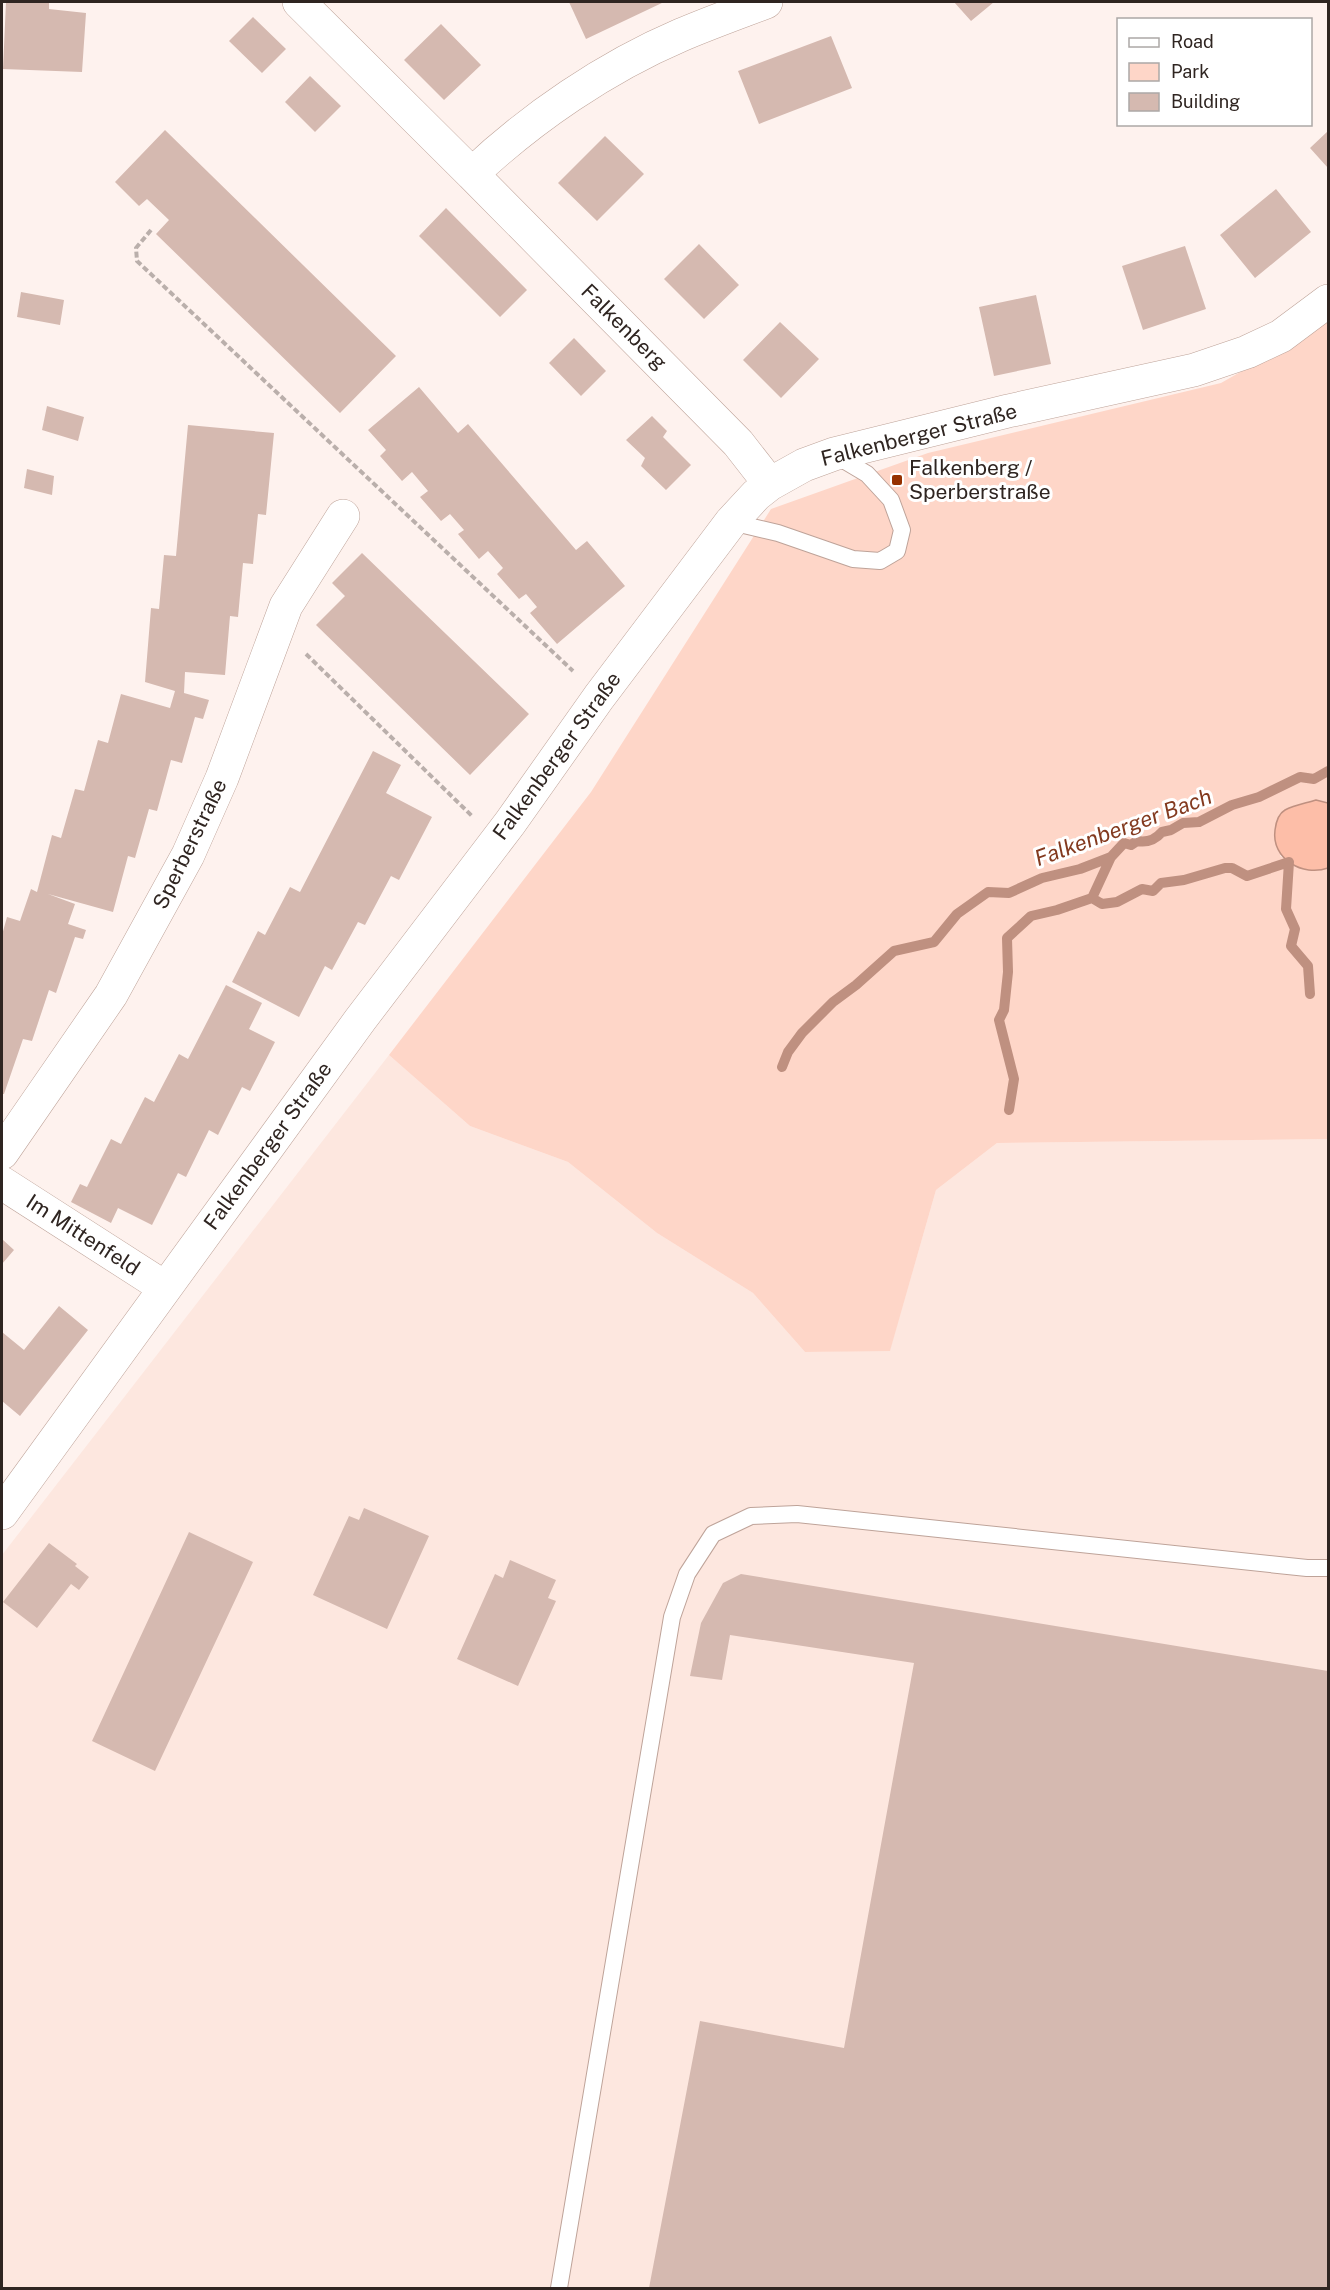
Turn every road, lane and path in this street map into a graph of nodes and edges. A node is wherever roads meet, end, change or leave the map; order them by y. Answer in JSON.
{"nodes":[{"id":1,"x":299,"y":2,"type":"edge"},
{"id":2,"x":766,"y":2,"type":"edge"},
{"id":3,"x":472,"y":174,"type":"junction"},
{"id":4,"x":151,"y":230,"type":"dead end"},
{"id":5,"x":1329,"y":301,"type":"edge"},
{"id":6,"x":834,"y":454,"type":"junction"},
{"id":7,"x":770,"y":484,"type":"junction"},
{"id":8,"x":343,"y":516,"type":"dead end"},
{"id":9,"x":731,"y":522,"type":"junction"},
{"id":10,"x":278,"y":627,"type":"junction"},
{"id":11,"x":599,"y":697,"type":"junction"},
{"id":12,"x":496,"y":840,"type":"junction"},
{"id":13,"x":2,"y":1153,"type":"edge"},
{"id":14,"x":2,"y":1183,"type":"edge"},
{"id":15,"x":164,"y":1287,"type":"junction"},
{"id":16,"x":2,"y":1513,"type":"edge"},
{"id":17,"x":1329,"y":1568,"type":"edge"},
{"id":18,"x":559,"y":2289,"type":"edge"}],
"edges":[{"from":1,"to":3,"type":"street","name":"Falkenberg"},
{"from":2,"to":3,"type":"street"},
{"from":3,"to":7,"type":"street","name":"Falkenberg"},
{"from":4,"to":11,"type":"path"},
{"from":5,"to":6,"type":"street","name":"Falkenberger Straße"},
{"from":6,"to":7,"type":"street","name":"Falkenberger Straße"},
{"from":6,"to":9,"type":"lane"},
{"from":7,"to":9,"type":"street","name":"Falkenberger Straße"},
{"from":8,"to":10,"type":"street","name":"Sperberstraße"},
{"from":9,"to":11,"type":"street","name":"Falkenberger Straße"},
{"from":10,"to":12,"type":"path"},
{"from":10,"to":13,"type":"street","name":"Sperberstraße"},
{"from":11,"to":12,"type":"street","name":"Falkenberger Straße"},
{"from":12,"to":15,"type":"street","name":"Falkenberger Straße"},
{"from":14,"to":15,"type":"street","name":"Im Mittenfeld"},
{"from":15,"to":16,"type":"street","name":"Falkenberger Straße"},
{"from":17,"to":18,"type":"lane"}]}
